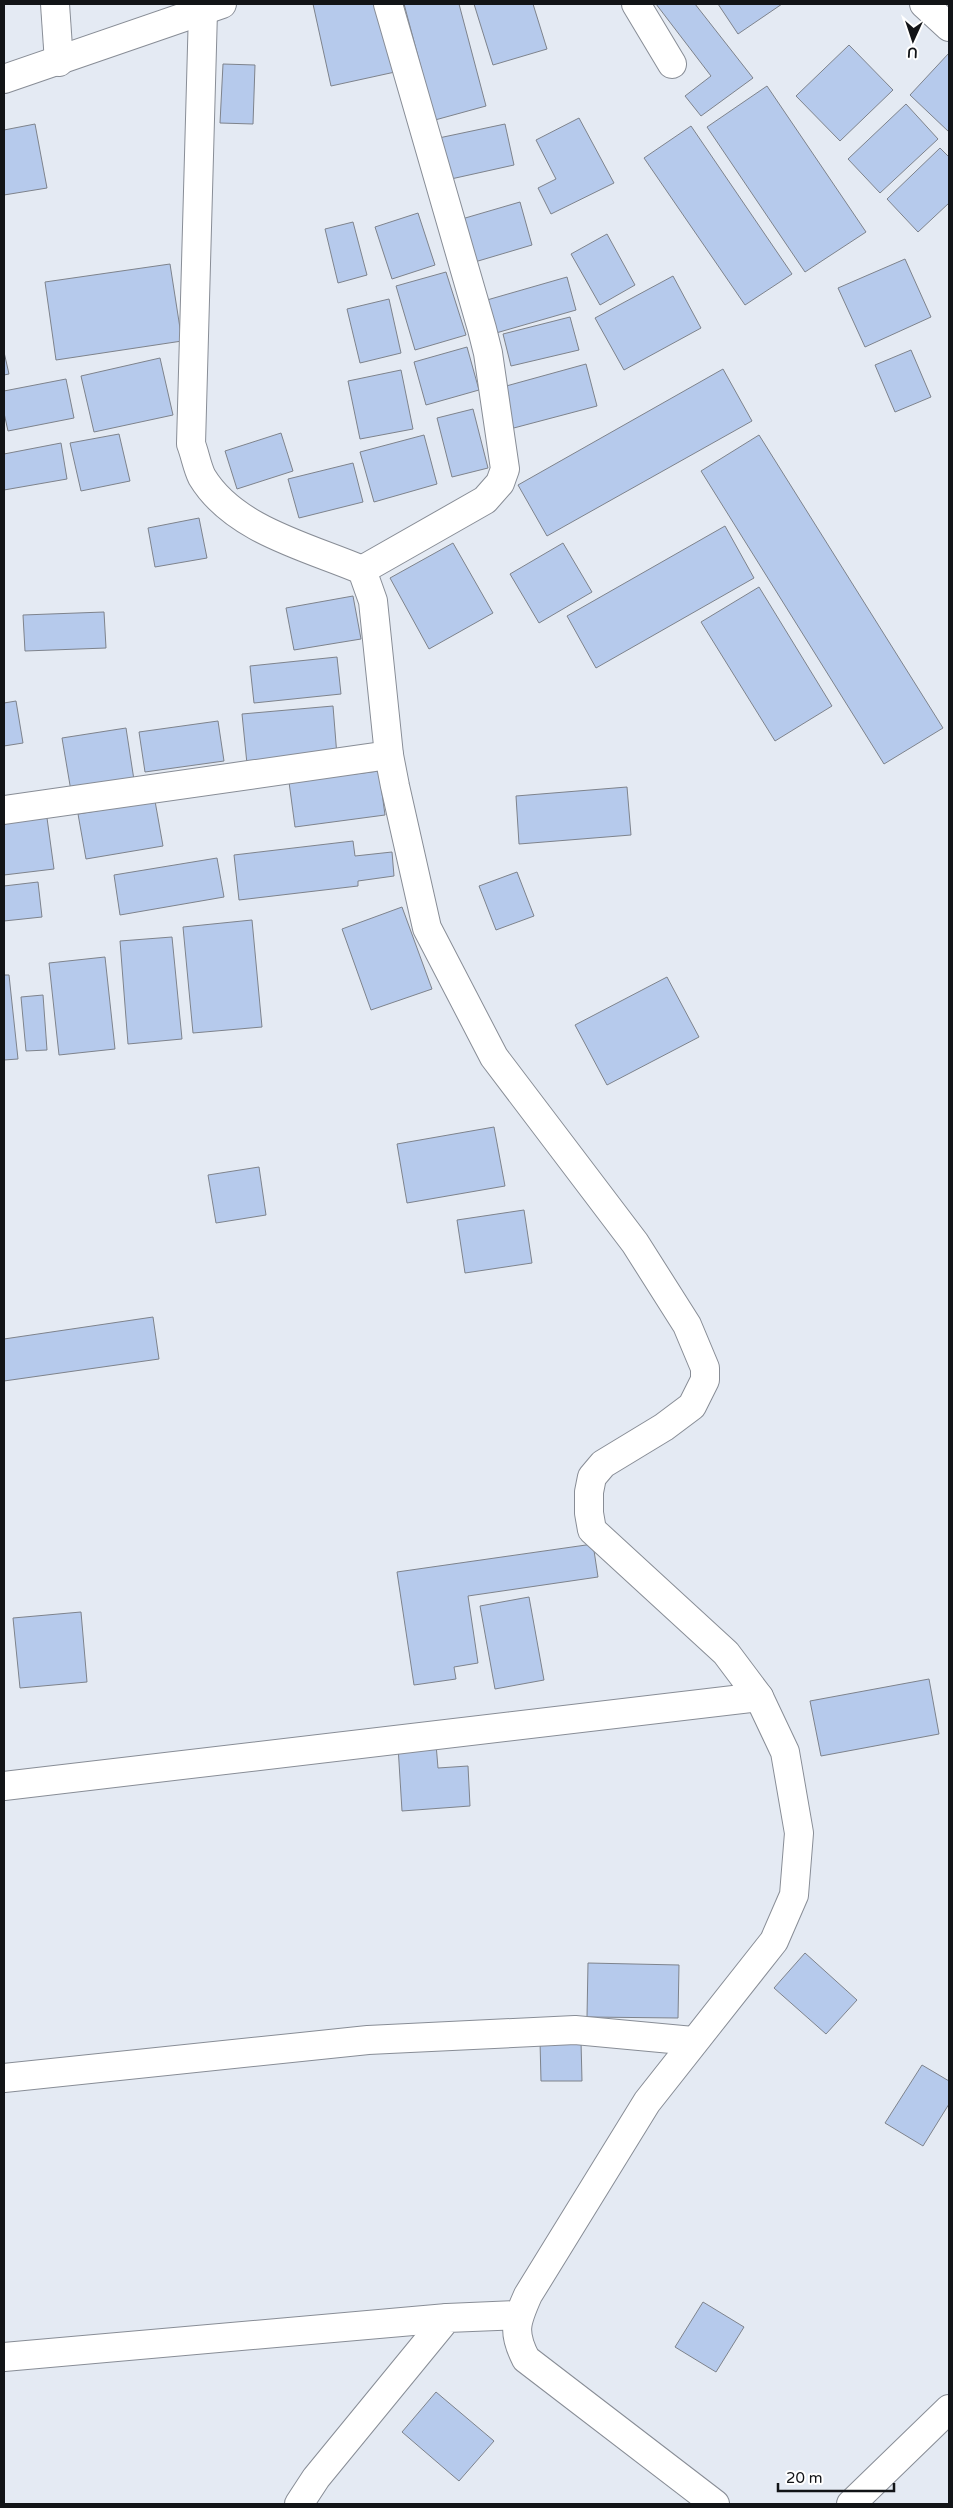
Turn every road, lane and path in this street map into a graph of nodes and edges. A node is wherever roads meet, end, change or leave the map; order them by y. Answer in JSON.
{"nodes":[{"id":1,"x":55,"y":4,"type":"edge"},
{"id":2,"x":388,"y":4,"type":"edge"},
{"id":3,"x":636,"y":4,"type":"edge"},
{"id":4,"x":924,"y":4,"type":"edge"},
{"id":5,"x":213,"y":8,"type":"edge"},
{"id":6,"x":949,"y":27,"type":"edge"},
{"id":7,"x":59,"y":62,"type":"junction"},
{"id":8,"x":672,"y":64,"type":"dead end"},
{"id":9,"x":4,"y":79,"type":"edge"},
{"id":10,"x":362,"y":570,"type":"junction"},
{"id":11,"x":389,"y":755,"type":"junction"},
{"id":12,"x":4,"y":810,"type":"edge"},
{"id":13,"x":759,"y":1698,"type":"junction"},
{"id":14,"x":4,"y":1786,"type":"edge"},
{"id":15,"x":693,"y":2041,"type":"junction"},
{"id":16,"x":4,"y":2078,"type":"edge"},
{"id":17,"x":519,"y":2315,"type":"junction"},
{"id":18,"x":447,"y":2318,"type":"junction"},
{"id":19,"x":4,"y":2357,"type":"edge"},
{"id":20,"x":949,"y":2408,"type":"edge"},
{"id":21,"x":299,"y":2504,"type":"edge"},
{"id":22,"x":715,"y":2504,"type":"edge"},
{"id":23,"x":852,"y":2504,"type":"edge"}],
"edges":[{"from":1,"to":7,"type":"street"},
{"from":2,"to":10,"type":"street"},
{"from":3,"to":8,"type":"street"},
{"from":4,"to":6,"type":"street"},
{"from":5,"to":7,"type":"street"},
{"from":5,"to":10,"type":"street"},
{"from":7,"to":9,"type":"street"},
{"from":10,"to":11,"type":"street"},
{"from":11,"to":12,"type":"street"},
{"from":11,"to":13,"type":"street"},
{"from":13,"to":14,"type":"street"},
{"from":13,"to":15,"type":"street"},
{"from":15,"to":16,"type":"street"},
{"from":15,"to":17,"type":"street"},
{"from":17,"to":18,"type":"street"},
{"from":17,"to":22,"type":"street"},
{"from":18,"to":19,"type":"street"},
{"from":18,"to":21,"type":"street"},
{"from":20,"to":23,"type":"street"}]}
